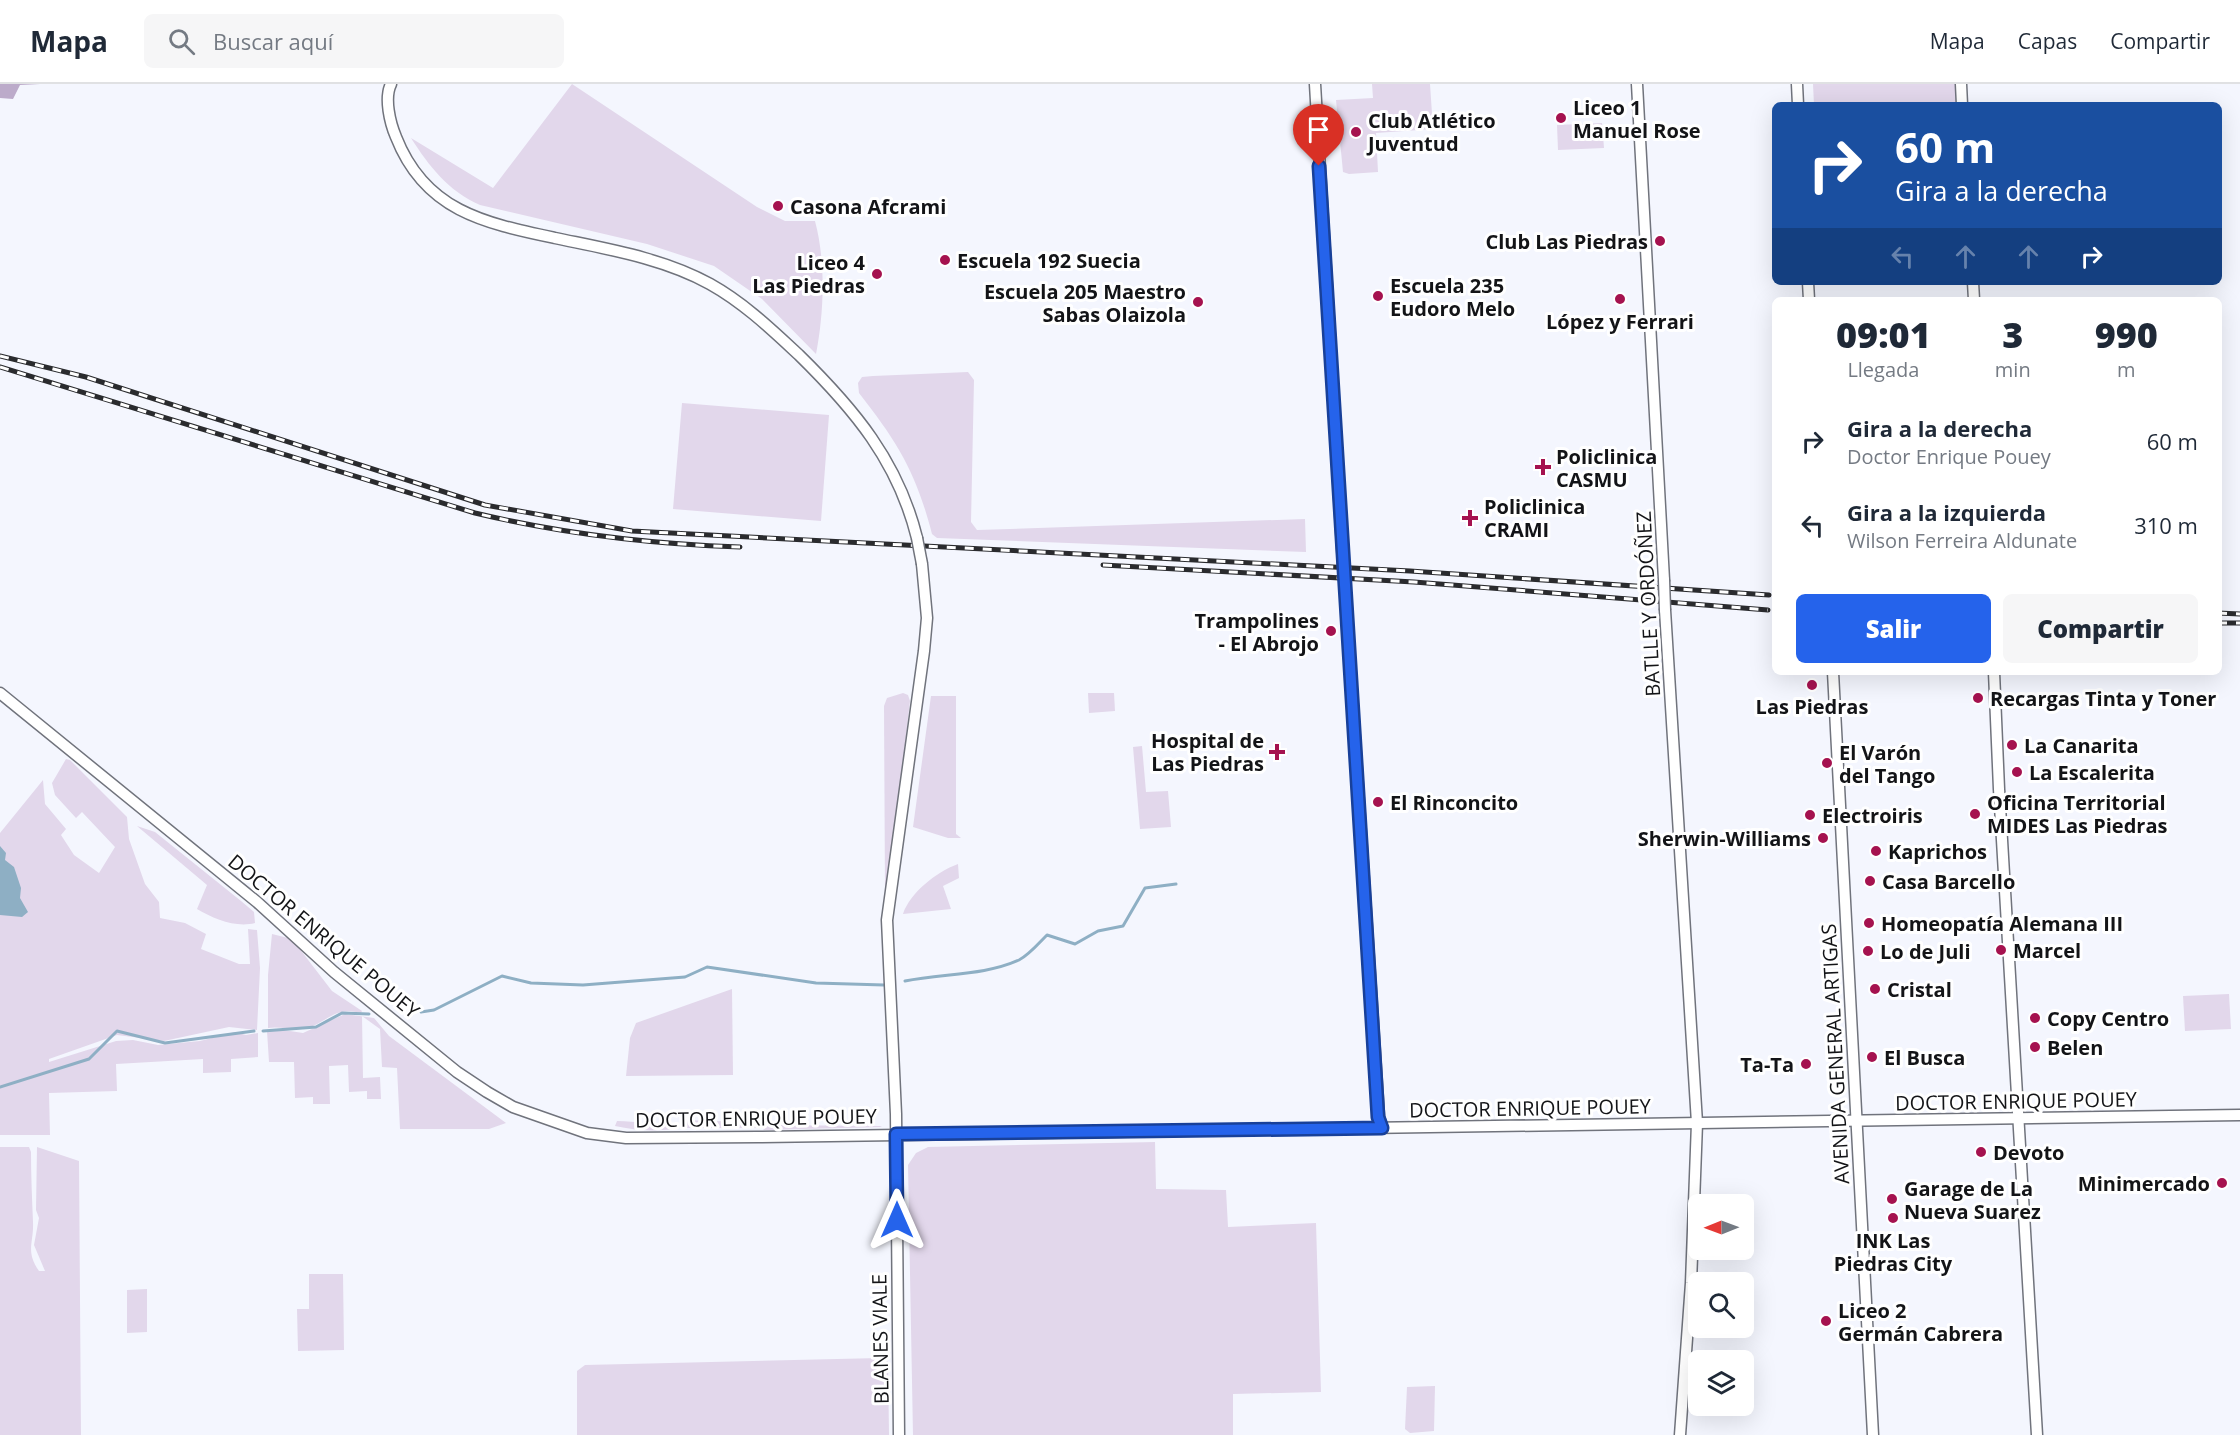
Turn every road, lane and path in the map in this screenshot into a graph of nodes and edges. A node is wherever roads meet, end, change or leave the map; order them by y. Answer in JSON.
{"nodes":[{"id":1,"x":391,"y":84,"type":"edge"},
{"id":2,"x":1315,"y":84,"type":"edge"},
{"id":3,"x":1637,"y":84,"type":"edge"},
{"id":4,"x":1797,"y":84,"type":"edge"},
{"id":5,"x":1960,"y":84,"type":"edge"},
{"id":6,"x":1798,"y":102,"type":"edge"},
{"id":7,"x":1962,"y":102,"type":"edge"},
{"id":8,"x":1833,"y":675,"type":"edge"},
{"id":9,"x":1994,"y":675,"type":"edge"},
{"id":10,"x":0,"y":693,"type":"edge"},
{"id":11,"x":2240,"y":1115,"type":"edge"},
{"id":12,"x":2020,"y":1119,"type":"junction"},
{"id":13,"x":1857,"y":1121,"type":"junction"},
{"id":14,"x":1697,"y":1123,"type":"junction"},
{"id":15,"x":1382,"y":1128,"type":"junction"},
{"id":16,"x":896,"y":1134,"type":"junction"},
{"id":17,"x":899,"y":1435,"type":"edge"},
{"id":18,"x":1680,"y":1435,"type":"edge"},
{"id":19,"x":1873,"y":1435,"type":"edge"},
{"id":20,"x":2037,"y":1435,"type":"edge"}],
"edges":[{"from":1,"to":16,"type":"street","name":"BLANES VIALE","bridge":true},
{"from":2,"to":15,"type":"street","bridge":true},
{"from":3,"to":14,"type":"street","name":"BATLLE Y ORDÓÑEZ","bridge":true},
{"from":4,"to":6,"type":"street"},
{"from":5,"to":7,"type":"street"},
{"from":8,"to":13,"type":"street","name":"AVENIDA GENERAL ARTIGAS"},
{"from":9,"to":12,"type":"street"},
{"from":10,"to":16,"type":"street","name":"DOCTOR ENRIQUE POUEY"},
{"from":11,"to":12,"type":"street","name":"DOCTOR ENRIQUE POUEY"},
{"from":12,"to":13,"type":"street","name":"DOCTOR ENRIQUE POUEY"},
{"from":12,"to":20,"type":"street"},
{"from":13,"to":14,"type":"street","name":"DOCTOR ENRIQUE POUEY"},
{"from":13,"to":19,"type":"street","name":"AVENIDA GENERAL ARTIGAS"},
{"from":14,"to":15,"type":"street","name":"DOCTOR ENRIQUE POUEY"},
{"from":14,"to":18,"type":"street","name":"BATLLE Y ORDÓÑEZ"},
{"from":15,"to":16,"type":"street","name":"DOCTOR ENRIQUE POUEY"},
{"from":16,"to":17,"type":"street","name":"BLANES VIALE"}]}
